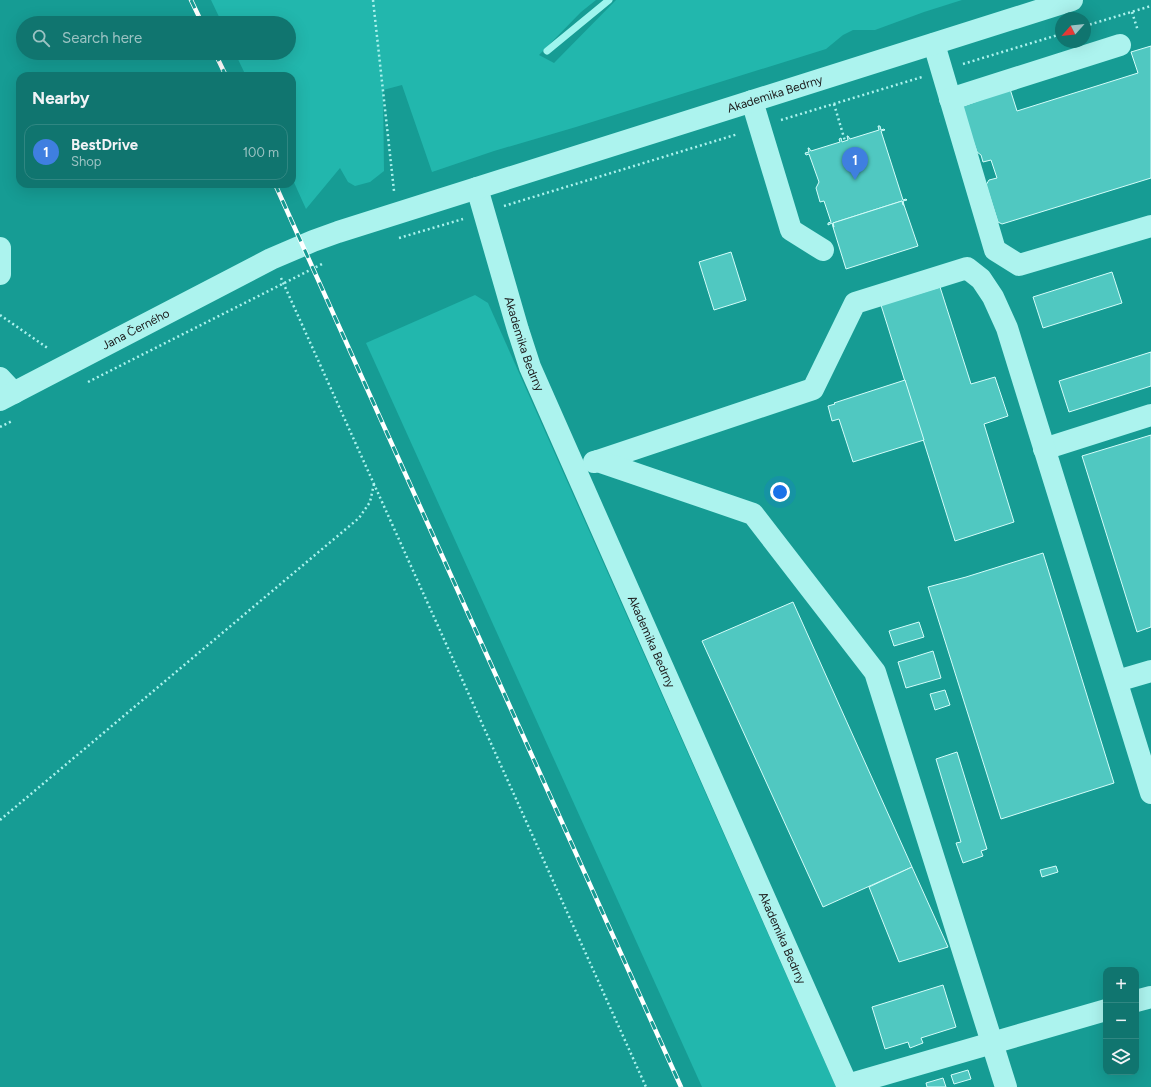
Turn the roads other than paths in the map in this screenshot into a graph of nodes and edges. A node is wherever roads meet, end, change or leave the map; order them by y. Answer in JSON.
{"nodes":[{"id":1,"x":1072,"y":0,"type":"edge"},
{"id":2,"x":934,"y":44,"type":"junction"},
{"id":3,"x":1120,"y":45,"type":"dead end"},
{"id":4,"x":950,"y":100,"type":"junction"},
{"id":5,"x":752,"y":101,"type":"junction"},
{"id":6,"x":477,"y":188,"type":"junction"},
{"id":7,"x":1151,"y":226,"type":"edge"},
{"id":8,"x":313,"y":241,"type":"joint"},
{"id":9,"x":0,"y":248,"type":"edge"},
{"id":10,"x":823,"y":250,"type":"dead end"},
{"id":11,"x":0,"y":274,"type":"edge"},
{"id":12,"x":4,"y":390,"type":"edge"},
{"id":13,"x":1151,"y":415,"type":"edge"},
{"id":14,"x":1044,"y":448,"type":"junction"},
{"id":15,"x":598,"y":461,"type":"junction"},
{"id":16,"x":574,"y":468,"type":"junction"},
{"id":17,"x":1151,"y":671,"type":"edge"},
{"id":18,"x":1116,"y":682,"type":"junction"},
{"id":19,"x":1151,"y":793,"type":"edge"},
{"id":20,"x":1151,"y":997,"type":"edge"},
{"id":21,"x":1139,"y":1000,"type":"edge"},
{"id":22,"x":1103,"y":1011,"type":"edge"},
{"id":23,"x":992,"y":1042,"type":"junction"},
{"id":24,"x":847,"y":1086,"type":"edge"},
{"id":25,"x":1006,"y":1087,"type":"edge"}],
"edges":[{"from":1,"to":2,"type":"street","name":"Akademika Bedrny"},
{"from":2,"to":4,"type":"street"},
{"from":2,"to":5,"type":"street","name":"Akademika Bedrny"},
{"from":3,"to":4,"type":"street"},
{"from":4,"to":7,"type":"street"},
{"from":5,"to":6,"type":"street","name":"Akademika Bedrny"},
{"from":5,"to":10,"type":"street"},
{"from":6,"to":8,"type":"street","name":"Akademika Bedrny"},
{"from":6,"to":16,"type":"street","name":"Akademika Bedrny"},
{"from":8,"to":12,"type":"street","name":"Jana Černého"},
{"from":9,"to":11,"type":"street"},
{"from":13,"to":14,"type":"street"},
{"from":14,"to":15,"type":"street"},
{"from":14,"to":18,"type":"street"},
{"from":15,"to":16,"type":"street"},
{"from":15,"to":23,"type":"street"},
{"from":16,"to":24,"type":"street","name":"Akademika Bedrny"},
{"from":17,"to":18,"type":"street"},
{"from":18,"to":19,"type":"street"},
{"from":20,"to":21,"type":"street"},
{"from":22,"to":23,"type":"street"},
{"from":23,"to":24,"type":"street"},
{"from":23,"to":25,"type":"street"}]}
